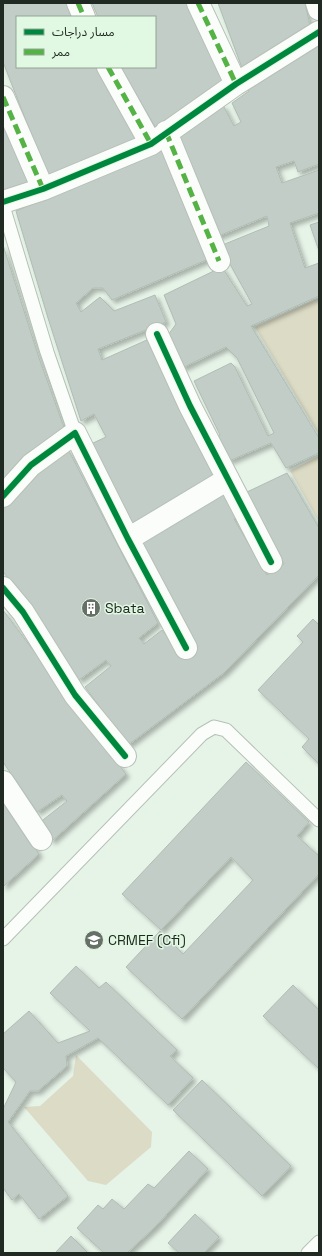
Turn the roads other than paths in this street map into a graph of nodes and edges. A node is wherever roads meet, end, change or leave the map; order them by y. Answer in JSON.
{"nodes":[{"id":1,"x":78,"y":3,"type":"edge"},
{"id":2,"x":198,"y":3,"type":"edge"},
{"id":3,"x":317,"y":3,"type":"edge"},
{"id":4,"x":319,"y":9,"type":"edge"},
{"id":5,"x":84,"y":16,"type":"edge"},
{"id":6,"x":319,"y":32,"type":"edge"},
{"id":7,"x":109,"y":68,"type":"edge"},
{"id":8,"x":236,"y":84,"type":"junction"},
{"id":9,"x":3,"y":97,"type":"edge"},
{"id":10,"x":158,"y":138,"type":"junction"},
{"id":11,"x":43,"y":189,"type":"junction"},
{"id":12,"x":3,"y":202,"type":"edge"},
{"id":13,"x":3,"y":206,"type":"edge"},
{"id":14,"x":219,"y":261,"type":"dead end"},
{"id":15,"x":157,"y":334,"type":"dead end"},
{"id":16,"x":75,"y":433,"type":"junction"},
{"id":17,"x":228,"y":479,"type":"junction"},
{"id":18,"x":3,"y":496,"type":"edge"},
{"id":19,"x":128,"y":539,"type":"junction"},
{"id":20,"x":272,"y":562,"type":"dead end"},
{"id":21,"x":3,"y":588,"type":"edge"},
{"id":22,"x":186,"y":648,"type":"dead end"},
{"id":23,"x":125,"y":756,"type":"dead end"},
{"id":24,"x":3,"y":782,"type":"edge"},
{"id":25,"x":319,"y":820,"type":"edge"},
{"id":26,"x":41,"y":839,"type":"dead end"},
{"id":27,"x":3,"y":939,"type":"edge"},
{"id":28,"x":319,"y":1242,"type":"edge"},
{"id":29,"x":308,"y":1253,"type":"edge"}],
"edges":[{"from":1,"to":5,"type":"street"},
{"from":2,"to":8,"type":"street"},
{"from":3,"to":4,"type":"street"},
{"from":6,"to":8,"type":"street"},
{"from":7,"to":10,"type":"street"},
{"from":8,"to":10,"type":"street"},
{"from":9,"to":11,"type":"street"},
{"from":10,"to":11,"type":"street"},
{"from":10,"to":14,"type":"street"},
{"from":11,"to":12,"type":"street"},
{"from":13,"to":16,"type":"lane"},
{"from":15,"to":17,"type":"street"},
{"from":16,"to":18,"type":"street"},
{"from":16,"to":19,"type":"street"},
{"from":17,"to":19,"type":"street"},
{"from":17,"to":20,"type":"street"},
{"from":19,"to":22,"type":"street"},
{"from":21,"to":23,"type":"street"},
{"from":24,"to":26,"type":"street"},
{"from":25,"to":27,"type":"lane"},
{"from":28,"to":29,"type":"lane"}]}
